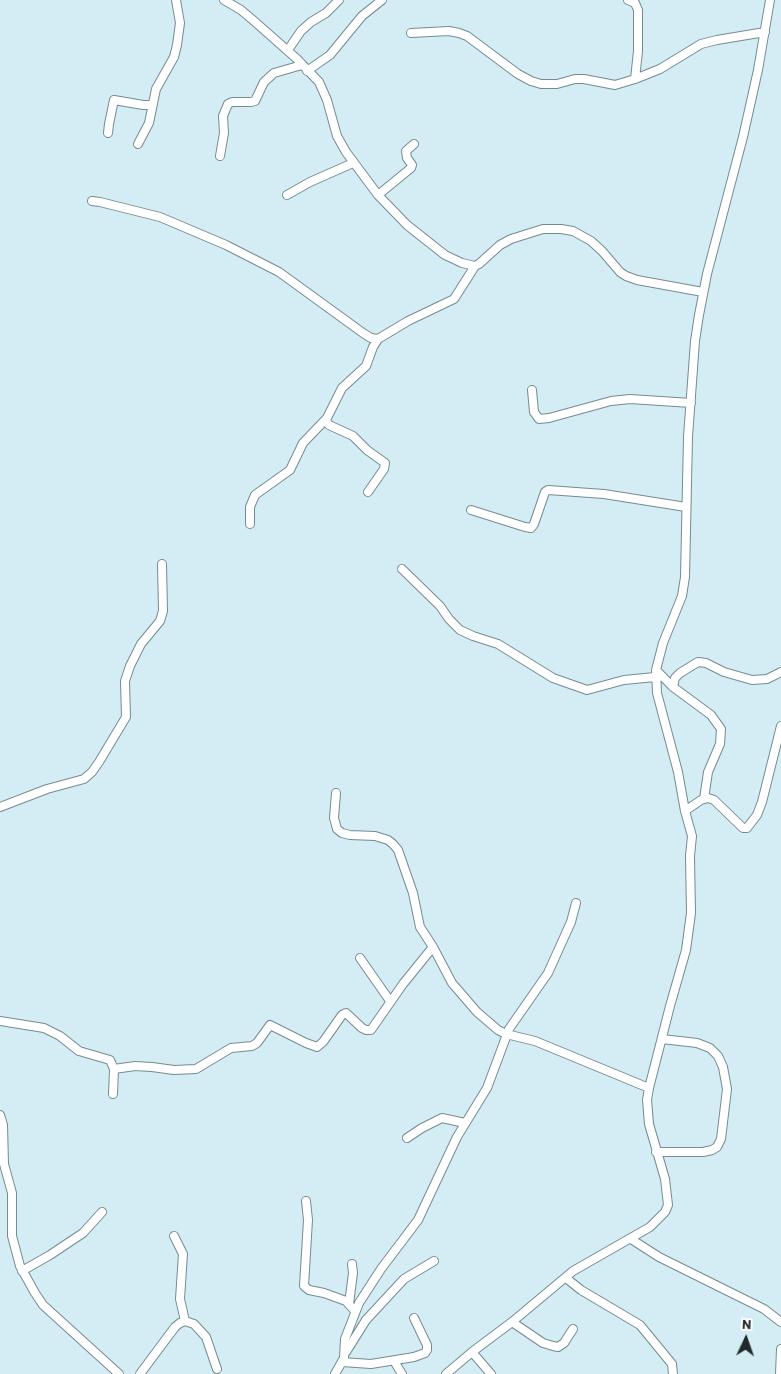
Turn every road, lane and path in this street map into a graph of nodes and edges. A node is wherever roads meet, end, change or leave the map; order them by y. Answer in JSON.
{"nodes":[{"id":1,"x":176,"y":0,"type":"edge"},
{"id":2,"x":224,"y":0,"type":"edge"},
{"id":3,"x":339,"y":0,"type":"edge"},
{"id":4,"x":382,"y":0,"type":"edge"},
{"id":5,"x":628,"y":0,"type":"edge"},
{"id":6,"x":770,"y":0,"type":"edge"},
{"id":7,"x":765,"y":32,"type":"junction"},
{"id":8,"x":411,"y":33,"type":"dead end"},
{"id":9,"x":288,"y":50,"type":"junction"},
{"id":10,"x":305,"y":68,"type":"junction"},
{"id":11,"x":635,"y":79,"type":"junction"},
{"id":12,"x":151,"y":106,"type":"junction"},
{"id":13,"x":108,"y":133,"type":"dead end"},
{"id":14,"x":138,"y":144,"type":"dead end"},
{"id":15,"x":414,"y":144,"type":"dead end"},
{"id":16,"x":220,"y":156,"type":"dead end"},
{"id":17,"x":354,"y":163,"type":"junction"},
{"id":18,"x":287,"y":195,"type":"dead end"},
{"id":19,"x":378,"y":195,"type":"junction"},
{"id":20,"x":92,"y":202,"type":"dead end"},
{"id":21,"x":475,"y":266,"type":"junction"},
{"id":22,"x":703,"y":292,"type":"junction"},
{"id":23,"x":378,"y":339,"type":"junction"},
{"id":24,"x":532,"y":390,"type":"dead end"},
{"id":25,"x":691,"y":403,"type":"junction"},
{"id":26,"x":325,"y":420,"type":"junction"},
{"id":27,"x":368,"y":492,"type":"dead end"},
{"id":28,"x":686,"y":507,"type":"junction"},
{"id":29,"x":471,"y":510,"type":"dead end"},
{"id":30,"x":250,"y":524,"type":"dead end"},
{"id":31,"x":162,"y":564,"type":"dead end"},
{"id":32,"x":402,"y":569,"type":"dead end"},
{"id":33,"x":781,"y":672,"type":"edge"},
{"id":34,"x":656,"y":673,"type":"junction"},
{"id":35,"x":673,"y":686,"type":"junction"},
{"id":36,"x":781,"y":726,"type":"edge"},
{"id":37,"x":336,"y":793,"type":"dead end"},
{"id":38,"x":704,"y":798,"type":"junction"},
{"id":39,"x":0,"y":807,"type":"edge"},
{"id":40,"x":685,"y":811,"type":"junction"},
{"id":41,"x":576,"y":903,"type":"dead end"},
{"id":42,"x":433,"y":947,"type":"junction"},
{"id":43,"x":360,"y":958,"type":"dead end"},
{"id":44,"x":390,"y":1001,"type":"junction"},
{"id":45,"x":0,"y":1021,"type":"edge"},
{"id":46,"x":506,"y":1034,"type":"junction"},
{"id":47,"x":662,"y":1039,"type":"junction"},
{"id":48,"x":114,"y":1069,"type":"junction"},
{"id":49,"x":649,"y":1088,"type":"junction"},
{"id":50,"x":114,"y":1094,"type":"dead end"},
{"id":51,"x":0,"y":1116,"type":"edge"},
{"id":52,"x":465,"y":1123,"type":"junction"},
{"id":53,"x":407,"y":1138,"type":"dead end"},
{"id":54,"x":656,"y":1152,"type":"junction"},
{"id":55,"x":306,"y":1201,"type":"dead end"},
{"id":56,"x":102,"y":1212,"type":"dead end"},
{"id":57,"x":174,"y":1236,"type":"dead end"},
{"id":58,"x":631,"y":1239,"type":"junction"},
{"id":59,"x":434,"y":1261,"type":"dead end"},
{"id":60,"x":352,"y":1264,"type":"dead end"},
{"id":61,"x":22,"y":1271,"type":"junction"},
{"id":62,"x":566,"y":1278,"type":"junction"},
{"id":63,"x":350,"y":1304,"type":"junction"},
{"id":64,"x":355,"y":1311,"type":"junction"},
{"id":65,"x":414,"y":1318,"type":"dead end"},
{"id":66,"x":185,"y":1322,"type":"junction"},
{"id":67,"x":512,"y":1322,"type":"junction"},
{"id":68,"x":781,"y":1322,"type":"edge"},
{"id":69,"x":573,"y":1329,"type":"dead end"},
{"id":70,"x":781,"y":1349,"type":"edge"},
{"id":71,"x":346,"y":1352,"type":"junction"},
{"id":72,"x":472,"y":1352,"type":"junction"},
{"id":73,"x":394,"y":1361,"type":"junction"},
{"id":74,"x":342,"y":1362,"type":"junction"},
{"id":75,"x":217,"y":1369,"type":"dead end"},
{"id":76,"x":119,"y":1374,"type":"edge"},
{"id":77,"x":140,"y":1374,"type":"edge"},
{"id":78,"x":334,"y":1374,"type":"edge"},
{"id":79,"x":402,"y":1374,"type":"edge"},
{"id":80,"x":446,"y":1374,"type":"edge"},
{"id":81,"x":491,"y":1374,"type":"edge"},
{"id":82,"x":673,"y":1374,"type":"edge"},
{"id":83,"x":780,"y":1374,"type":"edge"}],
"edges":[{"from":1,"to":12,"type":"street"},
{"from":2,"to":9,"type":"street"},
{"from":3,"to":9,"type":"street"},
{"from":4,"to":10,"type":"street"},
{"from":5,"to":11,"type":"street"},
{"from":6,"to":7,"type":"street"},
{"from":7,"to":11,"type":"street"},
{"from":7,"to":22,"type":"street"},
{"from":8,"to":11,"type":"street"},
{"from":9,"to":10,"type":"street"},
{"from":10,"to":16,"type":"street"},
{"from":10,"to":17,"type":"street"},
{"from":12,"to":13,"type":"street"},
{"from":12,"to":14,"type":"street"},
{"from":15,"to":19,"type":"street"},
{"from":17,"to":18,"type":"street"},
{"from":17,"to":19,"type":"street"},
{"from":19,"to":21,"type":"street"},
{"from":20,"to":23,"type":"street"},
{"from":21,"to":22,"type":"street"},
{"from":21,"to":23,"type":"street"},
{"from":22,"to":25,"type":"street"},
{"from":23,"to":26,"type":"street"},
{"from":24,"to":25,"type":"street"},
{"from":25,"to":28,"type":"street"},
{"from":26,"to":27,"type":"street"},
{"from":26,"to":30,"type":"street"},
{"from":28,"to":29,"type":"street"},
{"from":28,"to":34,"type":"street"},
{"from":31,"to":39,"type":"street"},
{"from":32,"to":34,"type":"street"},
{"from":33,"to":35,"type":"street"},
{"from":34,"to":35,"type":"street"},
{"from":34,"to":40,"type":"street"},
{"from":35,"to":38,"type":"street"},
{"from":36,"to":38,"type":"street"},
{"from":37,"to":42,"type":"street"},
{"from":38,"to":40,"type":"street"},
{"from":40,"to":47,"type":"street"},
{"from":41,"to":46,"type":"street"},
{"from":42,"to":44,"type":"street"},
{"from":42,"to":46,"type":"street"},
{"from":43,"to":44,"type":"street"},
{"from":44,"to":48,"type":"street"},
{"from":45,"to":48,"type":"street"},
{"from":46,"to":49,"type":"street"},
{"from":46,"to":52,"type":"street"},
{"from":47,"to":49,"type":"street"},
{"from":47,"to":54,"type":"street"},
{"from":48,"to":50,"type":"street"},
{"from":49,"to":54,"type":"street"},
{"from":51,"to":61,"type":"street"},
{"from":52,"to":53,"type":"street"},
{"from":52,"to":64,"type":"street"},
{"from":54,"to":58,"type":"street"},
{"from":55,"to":63,"type":"street"},
{"from":56,"to":61,"type":"street"},
{"from":57,"to":66,"type":"street"},
{"from":58,"to":62,"type":"street"},
{"from":58,"to":68,"type":"street"},
{"from":59,"to":71,"type":"street"},
{"from":60,"to":63,"type":"street"},
{"from":61,"to":76,"type":"street"},
{"from":62,"to":67,"type":"street"},
{"from":62,"to":82,"type":"street"},
{"from":63,"to":64,"type":"street"},
{"from":64,"to":71,"type":"street"},
{"from":65,"to":73,"type":"street"},
{"from":66,"to":75,"type":"street"},
{"from":66,"to":77,"type":"street"},
{"from":67,"to":69,"type":"street"},
{"from":67,"to":72,"type":"street"},
{"from":70,"to":83,"type":"street"},
{"from":71,"to":74,"type":"street"},
{"from":72,"to":80,"type":"street"},
{"from":72,"to":81,"type":"street"},
{"from":73,"to":74,"type":"street"},
{"from":73,"to":79,"type":"street"},
{"from":74,"to":78,"type":"street"}]}
